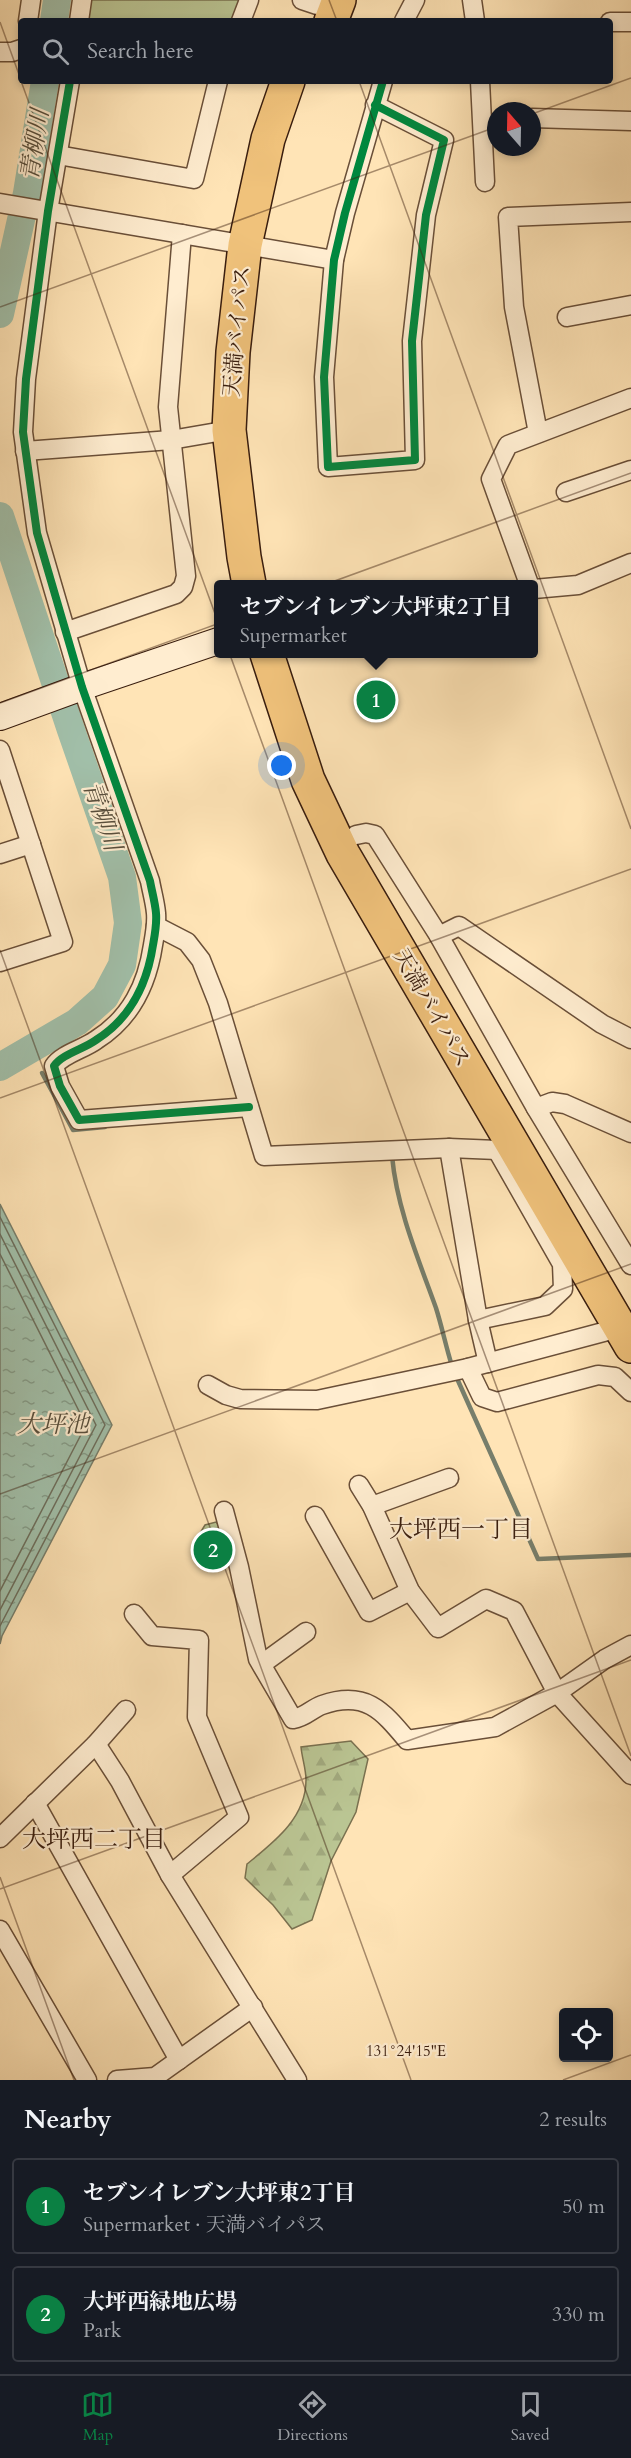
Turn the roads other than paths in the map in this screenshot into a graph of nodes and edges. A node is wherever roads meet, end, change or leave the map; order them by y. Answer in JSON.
{"nodes":[{"id":1,"x":31,"y":0,"type":"edge"},
{"id":2,"x":82,"y":0,"type":"edge"},
{"id":3,"x":249,"y":0,"type":"edge"},
{"id":4,"x":415,"y":0,"type":"edge"},
{"id":5,"x":472,"y":0,"type":"edge"},
{"id":6,"x":28,"y":18,"type":"edge"},
{"id":7,"x":80,"y":18,"type":"edge"},
{"id":8,"x":242,"y":18,"type":"edge"},
{"id":9,"x":406,"y":18,"type":"edge"},
{"id":10,"x":475,"y":18,"type":"edge"},
{"id":11,"x":613,"y":22,"type":"edge"},
{"id":12,"x":631,"y":22,"type":"edge"},
{"id":13,"x":18,"y":50,"type":"edge"},
{"id":14,"x":0,"y":52,"type":"edge"},
{"id":15,"x":70,"y":84,"type":"edge"},
{"id":16,"x":214,"y":84,"type":"edge"},
{"id":17,"x":287,"y":84,"type":"edge"},
{"id":18,"x":307,"y":84,"type":"edge"},
{"id":19,"x":382,"y":84,"type":"edge"},
{"id":20,"x":481,"y":84,"type":"edge"},
{"id":21,"x":375,"y":105,"type":"junction"},
{"id":22,"x":487,"y":109,"type":"edge"},
{"id":23,"x":541,"y":118,"type":"edge"},
{"id":24,"x":631,"y":121,"type":"edge"},
{"id":25,"x":487,"y":150,"type":"edge"},
{"id":26,"x":58,"y":155,"type":"junction"},
{"id":27,"x":485,"y":182,"type":"dead end"},
{"id":28,"x":1,"y":203,"type":"edge"},
{"id":29,"x":48,"y":211,"type":"junction"},
{"id":30,"x":631,"y":212,"type":"edge"},
{"id":31,"x":182,"y":234,"type":"junction"},
{"id":32,"x":254,"y":246,"type":"junction"},
{"id":33,"x":334,"y":260,"type":"junction"},
{"id":34,"x":631,"y":305,"type":"edge"},
{"id":35,"x":567,"y":317,"type":"dead end"},
{"id":36,"x":631,"y":398,"type":"edge"},
{"id":37,"x":229,"y":430,"type":"junction"},
{"id":38,"x":538,"y":433,"type":"junction"},
{"id":39,"x":171,"y":440,"type":"junction"},
{"id":40,"x":25,"y":451,"type":"junction"},
{"id":41,"x":631,"y":470,"type":"edge"},
{"id":42,"x":566,"y":492,"type":"dead end"},
{"id":43,"x":631,"y":563,"type":"edge"},
{"id":44,"x":248,"y":580,"type":"edge"},
{"id":45,"x":268,"y":580,"type":"edge"},
{"id":46,"x":527,"y":580,"type":"edge"},
{"id":47,"x":538,"y":589,"type":"edge"},
{"id":48,"x":65,"y":632,"type":"junction"},
{"id":49,"x":214,"y":643,"type":"edge"},
{"id":50,"x":268,"y":658,"type":"edge"},
{"id":51,"x":289,"y":658,"type":"edge"},
{"id":52,"x":79,"y":688,"type":"junction"},
{"id":53,"x":0,"y":717,"type":"edge"},
{"id":54,"x":0,"y":750,"type":"edge"},
{"id":55,"x":6,"y":791,"type":"edge"},
{"id":56,"x":356,"y":835,"type":"junction"},
{"id":57,"x":31,"y":844,"type":"junction"},
{"id":58,"x":0,"y":854,"type":"edge"},
{"id":59,"x":156,"y":926,"type":"junction"},
{"id":60,"x":438,"y":936,"type":"junction"},
{"id":61,"x":0,"y":962,"type":"edge"},
{"id":62,"x":631,"y":1039,"type":"edge"},
{"id":63,"x":249,"y":1107,"type":"junction"},
{"id":64,"x":536,"y":1108,"type":"junction"},
{"id":65,"x":631,"y":1133,"type":"edge"},
{"id":66,"x":503,"y":1144,"type":"junction"},
{"id":67,"x":449,"y":1148,"type":"junction"},
{"id":68,"x":631,"y":1265,"type":"edge"},
{"id":69,"x":478,"y":1320,"type":"junction"},
{"id":70,"x":628,"y":1325,"type":"edge"},
{"id":71,"x":488,"y":1363,"type":"junction"},
{"id":72,"x":459,"y":1370,"type":"junction"},
{"id":73,"x":208,"y":1385,"type":"dead end"},
{"id":74,"x":631,"y":1392,"type":"edge"},
{"id":75,"x":449,"y":1478,"type":"dead end"},
{"id":76,"x":359,"y":1485,"type":"dead end"},
{"id":77,"x":372,"y":1506,"type":"junction"},
{"id":78,"x":224,"y":1511,"type":"dead end"},
{"id":79,"x":315,"y":1516,"type":"dead end"},
{"id":80,"x":410,"y":1591,"type":"junction"},
{"id":81,"x":134,"y":1614,"type":"dead end"},
{"id":82,"x":306,"y":1632,"type":"dead end"},
{"id":83,"x":631,"y":1645,"type":"edge"},
{"id":84,"x":262,"y":1664,"type":"junction"},
{"id":85,"x":557,"y":1693,"type":"junction"},
{"id":86,"x":126,"y":1710,"type":"dead end"},
{"id":87,"x":96,"y":1744,"type":"junction"},
{"id":88,"x":631,"y":1775,"type":"edge"},
{"id":89,"x":36,"y":1803,"type":"junction"},
{"id":90,"x":0,"y":1838,"type":"edge"},
{"id":91,"x":170,"y":1875,"type":"junction"},
{"id":92,"x":0,"y":1930,"type":"edge"},
{"id":93,"x":253,"y":2007,"type":"junction"},
{"id":94,"x":179,"y":2060,"type":"junction"},
{"id":95,"x":87,"y":2080,"type":"edge"},
{"id":96,"x":117,"y":2080,"type":"edge"},
{"id":97,"x":297,"y":2080,"type":"edge"}],
"edges":[{"from":1,"to":6,"type":"street"},
{"from":2,"to":7,"type":"street"},
{"from":3,"to":8,"type":"street"},
{"from":4,"to":9,"type":"street"},
{"from":5,"to":10,"type":"street"},
{"from":11,"to":12,"type":"street"},
{"from":13,"to":14,"type":"street"},
{"from":15,"to":26,"type":"street"},
{"from":16,"to":26,"type":"street"},
{"from":17,"to":32,"type":"highway","name":"天満バイパス"},
{"from":18,"to":32,"type":"highway","name":"天満バイパス"},
{"from":19,"to":21,"type":"street"},
{"from":20,"to":22,"type":"street"},
{"from":21,"to":33,"type":"street"},
{"from":21,"to":33,"type":"street"},
{"from":23,"to":24,"type":"street"},
{"from":25,"to":27,"type":"street"},
{"from":26,"to":29,"type":"street"},
{"from":28,"to":29,"type":"street"},
{"from":29,"to":31,"type":"street"},
{"from":29,"to":40,"type":"street"},
{"from":30,"to":38,"type":"street"},
{"from":31,"to":32,"type":"street"},
{"from":31,"to":39,"type":"street"},
{"from":32,"to":33,"type":"street"},
{"from":32,"to":37,"type":"highway","name":"天満バイパス"},
{"from":32,"to":45,"type":"highway","name":"天満バイパス"},
{"from":34,"to":35,"type":"street"},
{"from":36,"to":38,"type":"street"},
{"from":37,"to":39,"type":"street"},
{"from":37,"to":44,"type":"highway","name":"天満バイパス"},
{"from":38,"to":46,"type":"street"},
{"from":39,"to":40,"type":"street"},
{"from":39,"to":48,"type":"street"},
{"from":40,"to":48,"type":"street"},
{"from":41,"to":42,"type":"street"},
{"from":43,"to":47,"type":"street"},
{"from":48,"to":52,"type":"street"},
{"from":49,"to":52,"type":"street"},
{"from":50,"to":66,"type":"highway","name":"天満バイパス"},
{"from":51,"to":56,"type":"highway","name":"天満バイパス"},
{"from":52,"to":53,"type":"street"},
{"from":52,"to":59,"type":"street"},
{"from":54,"to":55,"type":"street"},
{"from":55,"to":57,"type":"street"},
{"from":56,"to":60,"type":"street"},
{"from":56,"to":70,"type":"highway","name":"天満バイパス"},
{"from":57,"to":58,"type":"street"},
{"from":57,"to":61,"type":"street"},
{"from":59,"to":63,"type":"street"},
{"from":59,"to":63,"type":"street"},
{"from":60,"to":62,"type":"street"},
{"from":60,"to":64,"type":"street"},
{"from":63,"to":67,"type":"street"},
{"from":64,"to":65,"type":"street"},
{"from":64,"to":68,"type":"street"},
{"from":66,"to":67,"type":"street"},
{"from":66,"to":69,"type":"street"},
{"from":66,"to":70,"type":"highway","name":"天満バイパス"},
{"from":67,"to":69,"type":"street"},
{"from":69,"to":71,"type":"street"},
{"from":70,"to":71,"type":"street"},
{"from":71,"to":72,"type":"street"},
{"from":72,"to":73,"type":"street"},
{"from":72,"to":74,"type":"street"},
{"from":75,"to":77,"type":"street"},
{"from":76,"to":77,"type":"street"},
{"from":77,"to":80,"type":"street"},
{"from":78,"to":84,"type":"street"},
{"from":79,"to":80,"type":"street"},
{"from":80,"to":85,"type":"street"},
{"from":81,"to":91,"type":"street"},
{"from":82,"to":84,"type":"street"},
{"from":83,"to":85,"type":"street"},
{"from":84,"to":85,"type":"street"},
{"from":85,"to":88,"type":"street"},
{"from":86,"to":87,"type":"street"},
{"from":87,"to":89,"type":"street"},
{"from":87,"to":91,"type":"street"},
{"from":89,"to":90,"type":"street"},
{"from":89,"to":94,"type":"street"},
{"from":91,"to":93,"type":"street"},
{"from":92,"to":95,"type":"street"},
{"from":93,"to":94,"type":"street"},
{"from":93,"to":97,"type":"street"},
{"from":94,"to":96,"type":"street"}]}
